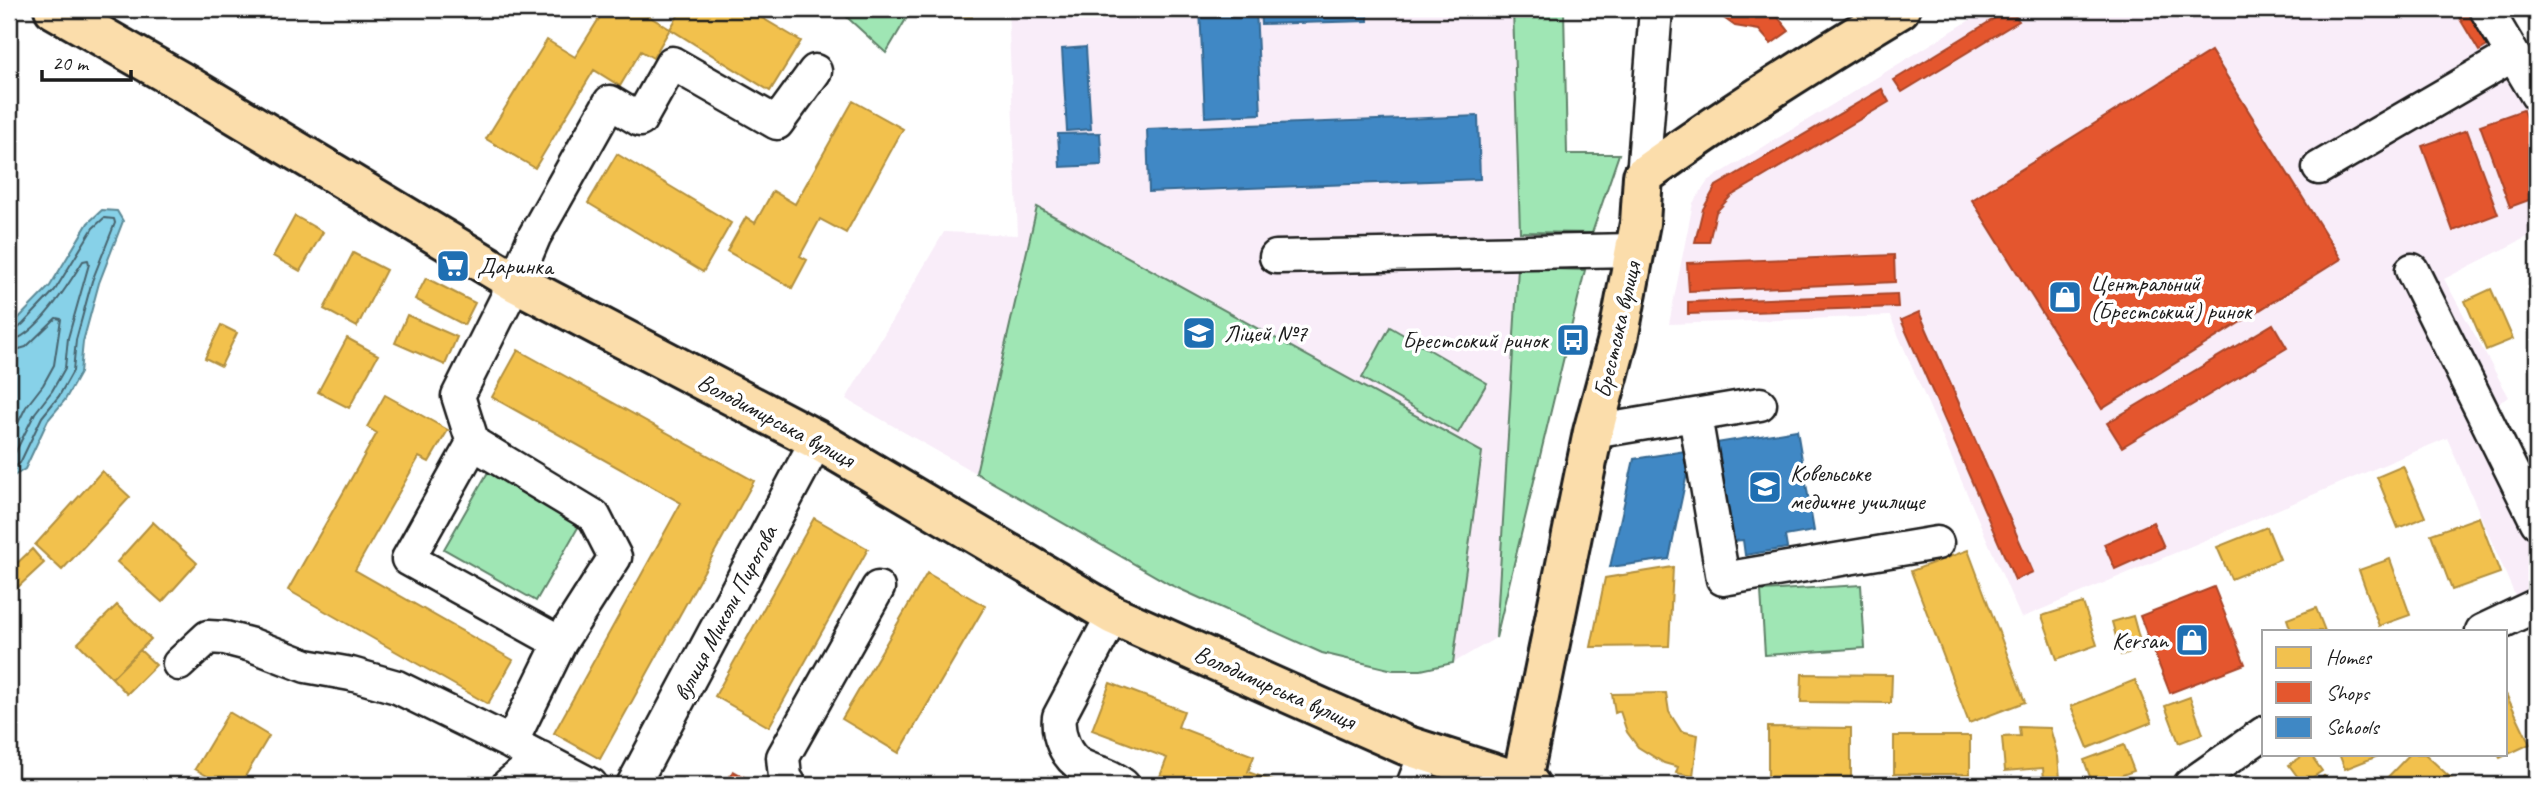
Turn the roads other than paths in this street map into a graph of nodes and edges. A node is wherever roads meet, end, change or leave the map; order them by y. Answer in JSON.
{"nodes":[{"id":1,"x":54,"y":9,"type":"edge"},
{"id":2,"x":1656,"y":9,"type":"edge"},
{"id":3,"x":1900,"y":9,"type":"edge"},
{"id":4,"x":2486,"y":9,"type":"edge"},
{"id":5,"x":2513,"y":55,"type":"junction"},
{"id":6,"x":815,"y":71,"type":"dead end"},
{"id":7,"x":2537,"y":95,"type":"edge"},
{"id":8,"x":2319,"y":168,"type":"dead end"},
{"id":9,"x":1643,"y":176,"type":"junction"},
{"id":10,"x":1635,"y":250,"type":"junction"},
{"id":11,"x":1276,"y":257,"type":"dead end"},
{"id":12,"x":2412,"y":270,"type":"dead end"},
{"id":13,"x":515,"y":282,"type":"junction"},
{"id":14,"x":1760,"y":404,"type":"dead end"},
{"id":15,"x":1695,"y":416,"type":"junction"},
{"id":16,"x":1593,"y":432,"type":"junction"},
{"id":17,"x":817,"y":440,"type":"junction"},
{"id":18,"x":473,"y":443,"type":"junction"},
{"id":19,"x":2537,"y":522,"type":"edge"},
{"id":20,"x":1937,"y":543,"type":"dead end"},
{"id":21,"x":878,"y":588,"type":"dead end"},
{"id":22,"x":2537,"y":605,"type":"edge"},
{"id":23,"x":1113,"y":615,"type":"junction"},
{"id":24,"x":2484,"y":630,"type":"edge"},
{"id":25,"x":560,"y":643,"type":"junction"},
{"id":26,"x":179,"y":664,"type":"dead end"},
{"id":27,"x":2262,"y":734,"type":"edge"},
{"id":28,"x":511,"y":743,"type":"junction"},
{"id":29,"x":541,"y":758,"type":"junction"},
{"id":30,"x":1419,"y":769,"type":"edge"},
{"id":31,"x":508,"y":785,"type":"edge"},
{"id":32,"x":591,"y":785,"type":"edge"},
{"id":33,"x":633,"y":785,"type":"edge"},
{"id":34,"x":790,"y":785,"type":"edge"},
{"id":35,"x":1122,"y":785,"type":"edge"},
{"id":36,"x":1524,"y":785,"type":"edge"},
{"id":37,"x":2190,"y":785,"type":"edge"}],
"edges":[{"from":1,"to":13,"type":"main road","name":"Володимирська вулиця"},
{"from":2,"to":9,"type":"street"},
{"from":3,"to":9,"type":"main road"},
{"from":4,"to":5,"type":"street"},
{"from":5,"to":7,"type":"street"},
{"from":5,"to":8,"type":"street"},
{"from":6,"to":13,"type":"street"},
{"from":9,"to":10,"type":"main road","name":"Брестська вулиця"},
{"from":10,"to":11,"type":"street"},
{"from":10,"to":16,"type":"main road","name":"Брестська вулиця"},
{"from":12,"to":19,"type":"street"},
{"from":13,"to":17,"type":"main road","name":"Володимирська вулиця"},
{"from":13,"to":18,"type":"street"},
{"from":14,"to":15,"type":"street"},
{"from":15,"to":16,"type":"street"},
{"from":15,"to":20,"type":"street"},
{"from":16,"to":36,"type":"main road","name":"Брестська вулиця"},
{"from":17,"to":23,"type":"main road","name":"Володимирська вулиця"},
{"from":17,"to":33,"type":"street","name":"вулиця Миколи Пирогова"},
{"from":18,"to":25,"type":"street"},
{"from":18,"to":25,"type":"street"},
{"from":21,"to":34,"type":"street"},
{"from":22,"to":24,"type":"street"},
{"from":23,"to":30,"type":"main road","name":"Володимирська вулиця"},
{"from":23,"to":35,"type":"street"},
{"from":25,"to":28,"type":"street"},
{"from":26,"to":28,"type":"street"},
{"from":27,"to":37,"type":"street"},
{"from":28,"to":29,"type":"street"},
{"from":29,"to":31,"type":"street"},
{"from":29,"to":32,"type":"street"},
{"from":30,"to":36,"type":"main road","name":"Володимирська вулиця"}]}
